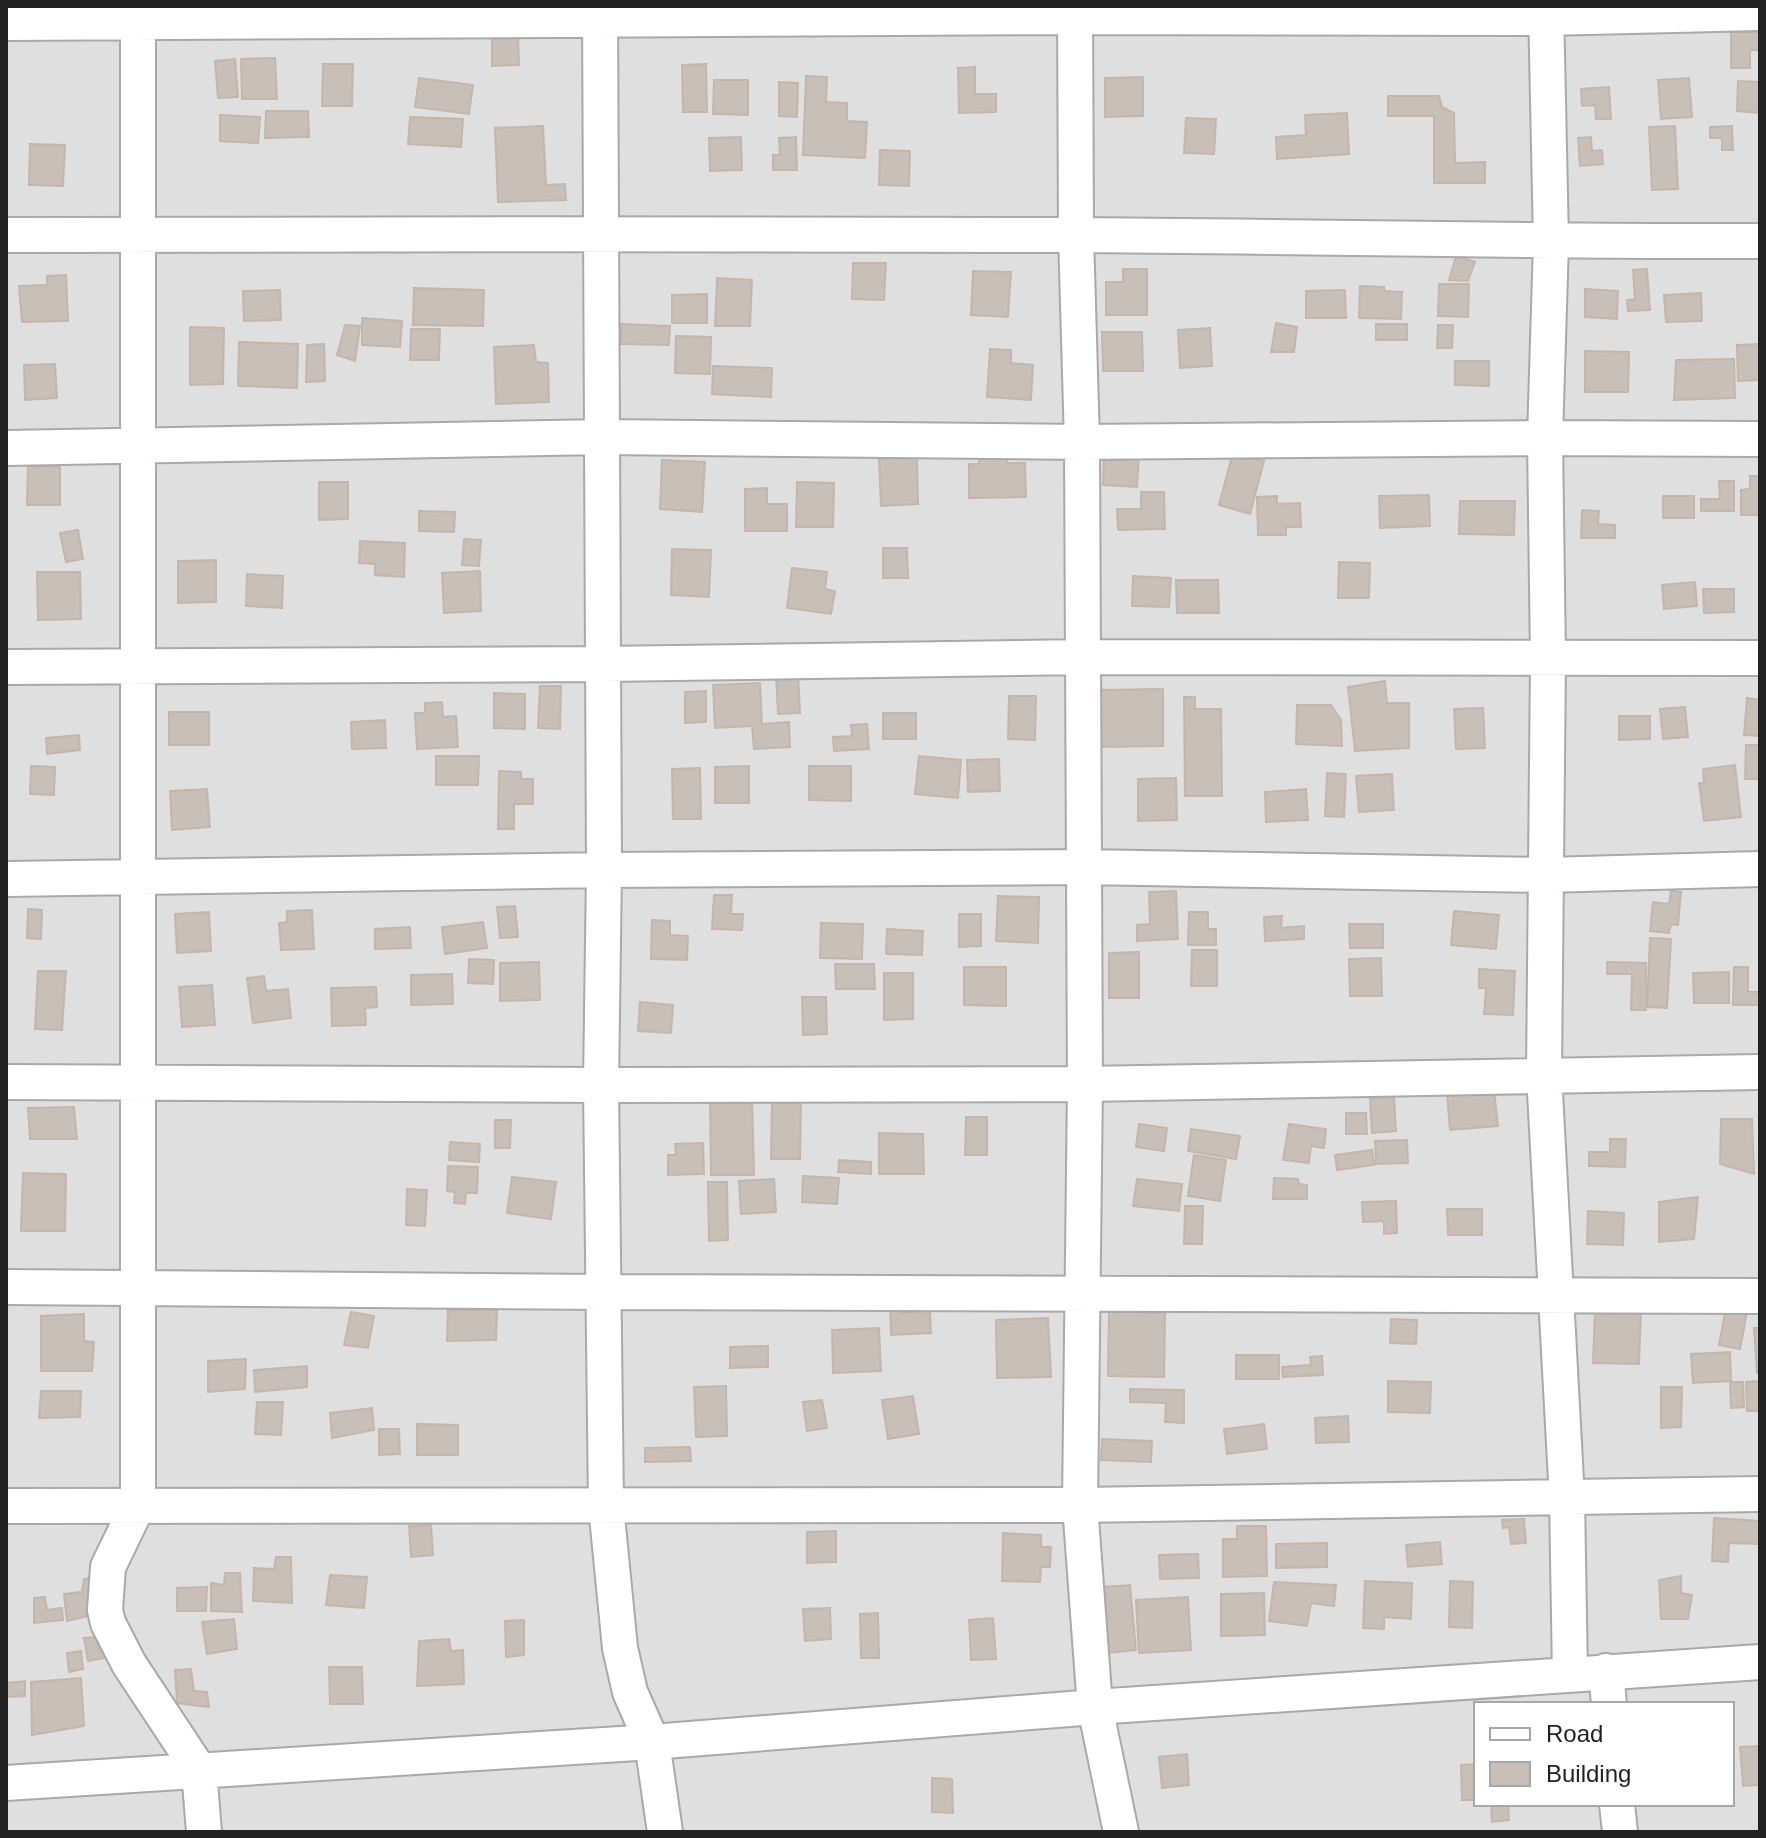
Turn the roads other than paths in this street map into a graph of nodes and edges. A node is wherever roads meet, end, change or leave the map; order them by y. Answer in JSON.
{"nodes":[{"id":1,"x":600,"y":12,"type":"edge"},
{"id":2,"x":1075,"y":12,"type":"edge"},
{"id":3,"x":1546,"y":12,"type":"edge"},
{"id":4,"x":1760,"y":13,"type":"edge"},
{"id":5,"x":138,"y":15,"type":"edge"},
{"id":6,"x":6,"y":23,"type":"edge"},
{"id":7,"x":601,"y":233,"type":"junction"},
{"id":8,"x":6,"y":235,"type":"edge"},
{"id":9,"x":138,"y":235,"type":"junction"},
{"id":10,"x":1076,"y":235,"type":"junction"},
{"id":11,"x":1760,"y":241,"type":"edge"},
{"id":12,"x":1551,"y":242,"type":"junction"},
{"id":13,"x":602,"y":437,"type":"junction"},
{"id":14,"x":1545,"y":438,"type":"junction"},
{"id":15,"x":1760,"y":439,"type":"edge"},
{"id":16,"x":1082,"y":442,"type":"junction"},
{"id":17,"x":138,"y":447,"type":"junction"},
{"id":18,"x":6,"y":448,"type":"edge"},
{"id":19,"x":1083,"y":657,"type":"junction"},
{"id":20,"x":1760,"y":658,"type":"edge"},
{"id":21,"x":1548,"y":660,"type":"junction"},
{"id":22,"x":603,"y":664,"type":"junction"},
{"id":23,"x":138,"y":665,"type":"junction"},
{"id":24,"x":6,"y":667,"type":"edge"},
{"id":25,"x":1083,"y":867,"type":"junction"},
{"id":26,"x":1760,"y":869,"type":"edge"},
{"id":27,"x":604,"y":870,"type":"junction"},
{"id":28,"x":1546,"y":875,"type":"junction"},
{"id":29,"x":138,"y":877,"type":"junction"},
{"id":30,"x":6,"y":879,"type":"edge"},
{"id":31,"x":1760,"y":1072,"type":"edge"},
{"id":32,"x":1544,"y":1074,"type":"junction"},
{"id":33,"x":138,"y":1081,"type":"junction"},
{"id":34,"x":6,"y":1082,"type":"edge"},
{"id":35,"x":1085,"y":1084,"type":"junction"},
{"id":36,"x":601,"y":1085,"type":"junction"},
{"id":37,"x":6,"y":1287,"type":"edge"},
{"id":38,"x":138,"y":1287,"type":"junction"},
{"id":39,"x":605,"y":1292,"type":"junction"},
{"id":40,"x":1082,"y":1292,"type":"junction"},
{"id":41,"x":1556,"y":1296,"type":"junction"},
{"id":42,"x":1760,"y":1296,"type":"edge"},
{"id":43,"x":1760,"y":1494,"type":"edge"},
{"id":44,"x":1567,"y":1499,"type":"junction"},
{"id":45,"x":138,"y":1505,"type":"junction"},
{"id":46,"x":1080,"y":1505,"type":"junction"},
{"id":47,"x":6,"y":1506,"type":"edge"},
{"id":48,"x":606,"y":1506,"type":"junction"},
{"id":49,"x":1760,"y":1662,"type":"edge"},
{"id":50,"x":1570,"y":1674,"type":"junction"},
{"id":51,"x":1607,"y":1688,"type":"edge"},
{"id":52,"x":1095,"y":1707,"type":"junction"},
{"id":53,"x":652,"y":1742,"type":"junction"},
{"id":54,"x":199,"y":1770,"type":"junction"},
{"id":55,"x":6,"y":1783,"type":"edge"},
{"id":56,"x":1617,"y":1806,"type":"edge"},
{"id":57,"x":204,"y":1832,"type":"edge"},
{"id":58,"x":665,"y":1832,"type":"edge"},
{"id":59,"x":1121,"y":1832,"type":"edge"},
{"id":60,"x":1620,"y":1832,"type":"edge"}],
"edges":[{"from":1,"to":2,"type":"street"},
{"from":1,"to":5,"type":"street"},
{"from":1,"to":7,"type":"street"},
{"from":2,"to":3,"type":"street"},
{"from":2,"to":10,"type":"street"},
{"from":3,"to":4,"type":"street"},
{"from":3,"to":12,"type":"street"},
{"from":5,"to":6,"type":"street"},
{"from":5,"to":9,"type":"street"},
{"from":7,"to":9,"type":"street"},
{"from":7,"to":10,"type":"street"},
{"from":7,"to":13,"type":"street"},
{"from":8,"to":9,"type":"street"},
{"from":9,"to":17,"type":"street"},
{"from":10,"to":12,"type":"street"},
{"from":10,"to":16,"type":"street"},
{"from":11,"to":12,"type":"street"},
{"from":12,"to":14,"type":"street"},
{"from":13,"to":16,"type":"street"},
{"from":13,"to":17,"type":"street"},
{"from":13,"to":22,"type":"street"},
{"from":14,"to":15,"type":"street"},
{"from":14,"to":16,"type":"street"},
{"from":14,"to":21,"type":"street"},
{"from":16,"to":19,"type":"street"},
{"from":17,"to":18,"type":"street"},
{"from":17,"to":23,"type":"street"},
{"from":19,"to":21,"type":"street"},
{"from":19,"to":22,"type":"street"},
{"from":19,"to":25,"type":"street"},
{"from":20,"to":21,"type":"street"},
{"from":21,"to":28,"type":"street"},
{"from":22,"to":23,"type":"street"},
{"from":22,"to":27,"type":"street"},
{"from":23,"to":24,"type":"street"},
{"from":23,"to":29,"type":"street"},
{"from":25,"to":27,"type":"street"},
{"from":25,"to":28,"type":"street"},
{"from":25,"to":35,"type":"street"},
{"from":26,"to":28,"type":"street"},
{"from":27,"to":29,"type":"street"},
{"from":27,"to":36,"type":"street"},
{"from":28,"to":32,"type":"street"},
{"from":29,"to":30,"type":"street"},
{"from":29,"to":33,"type":"street"},
{"from":31,"to":32,"type":"street"},
{"from":32,"to":35,"type":"street"},
{"from":32,"to":41,"type":"street"},
{"from":33,"to":34,"type":"street"},
{"from":33,"to":36,"type":"street"},
{"from":33,"to":38,"type":"street"},
{"from":35,"to":36,"type":"street"},
{"from":35,"to":40,"type":"street"},
{"from":36,"to":39,"type":"street"},
{"from":37,"to":38,"type":"street"},
{"from":38,"to":39,"type":"street"},
{"from":38,"to":45,"type":"street"},
{"from":39,"to":40,"type":"street"},
{"from":39,"to":48,"type":"street"},
{"from":40,"to":41,"type":"street"},
{"from":40,"to":46,"type":"street"},
{"from":41,"to":42,"type":"street"},
{"from":41,"to":44,"type":"street"},
{"from":43,"to":44,"type":"street"},
{"from":44,"to":46,"type":"street"},
{"from":44,"to":50,"type":"street"},
{"from":45,"to":47,"type":"street"},
{"from":45,"to":48,"type":"street"},
{"from":45,"to":54,"type":"street"},
{"from":46,"to":48,"type":"street"},
{"from":46,"to":52,"type":"street"},
{"from":48,"to":53,"type":"street"},
{"from":49,"to":51,"type":"street"},
{"from":50,"to":51,"type":"street"},
{"from":50,"to":52,"type":"street"},
{"from":52,"to":53,"type":"street"},
{"from":52,"to":59,"type":"street"},
{"from":53,"to":54,"type":"street"},
{"from":53,"to":58,"type":"street"},
{"from":54,"to":55,"type":"street"},
{"from":54,"to":57,"type":"street"},
{"from":56,"to":60,"type":"street"}]}
